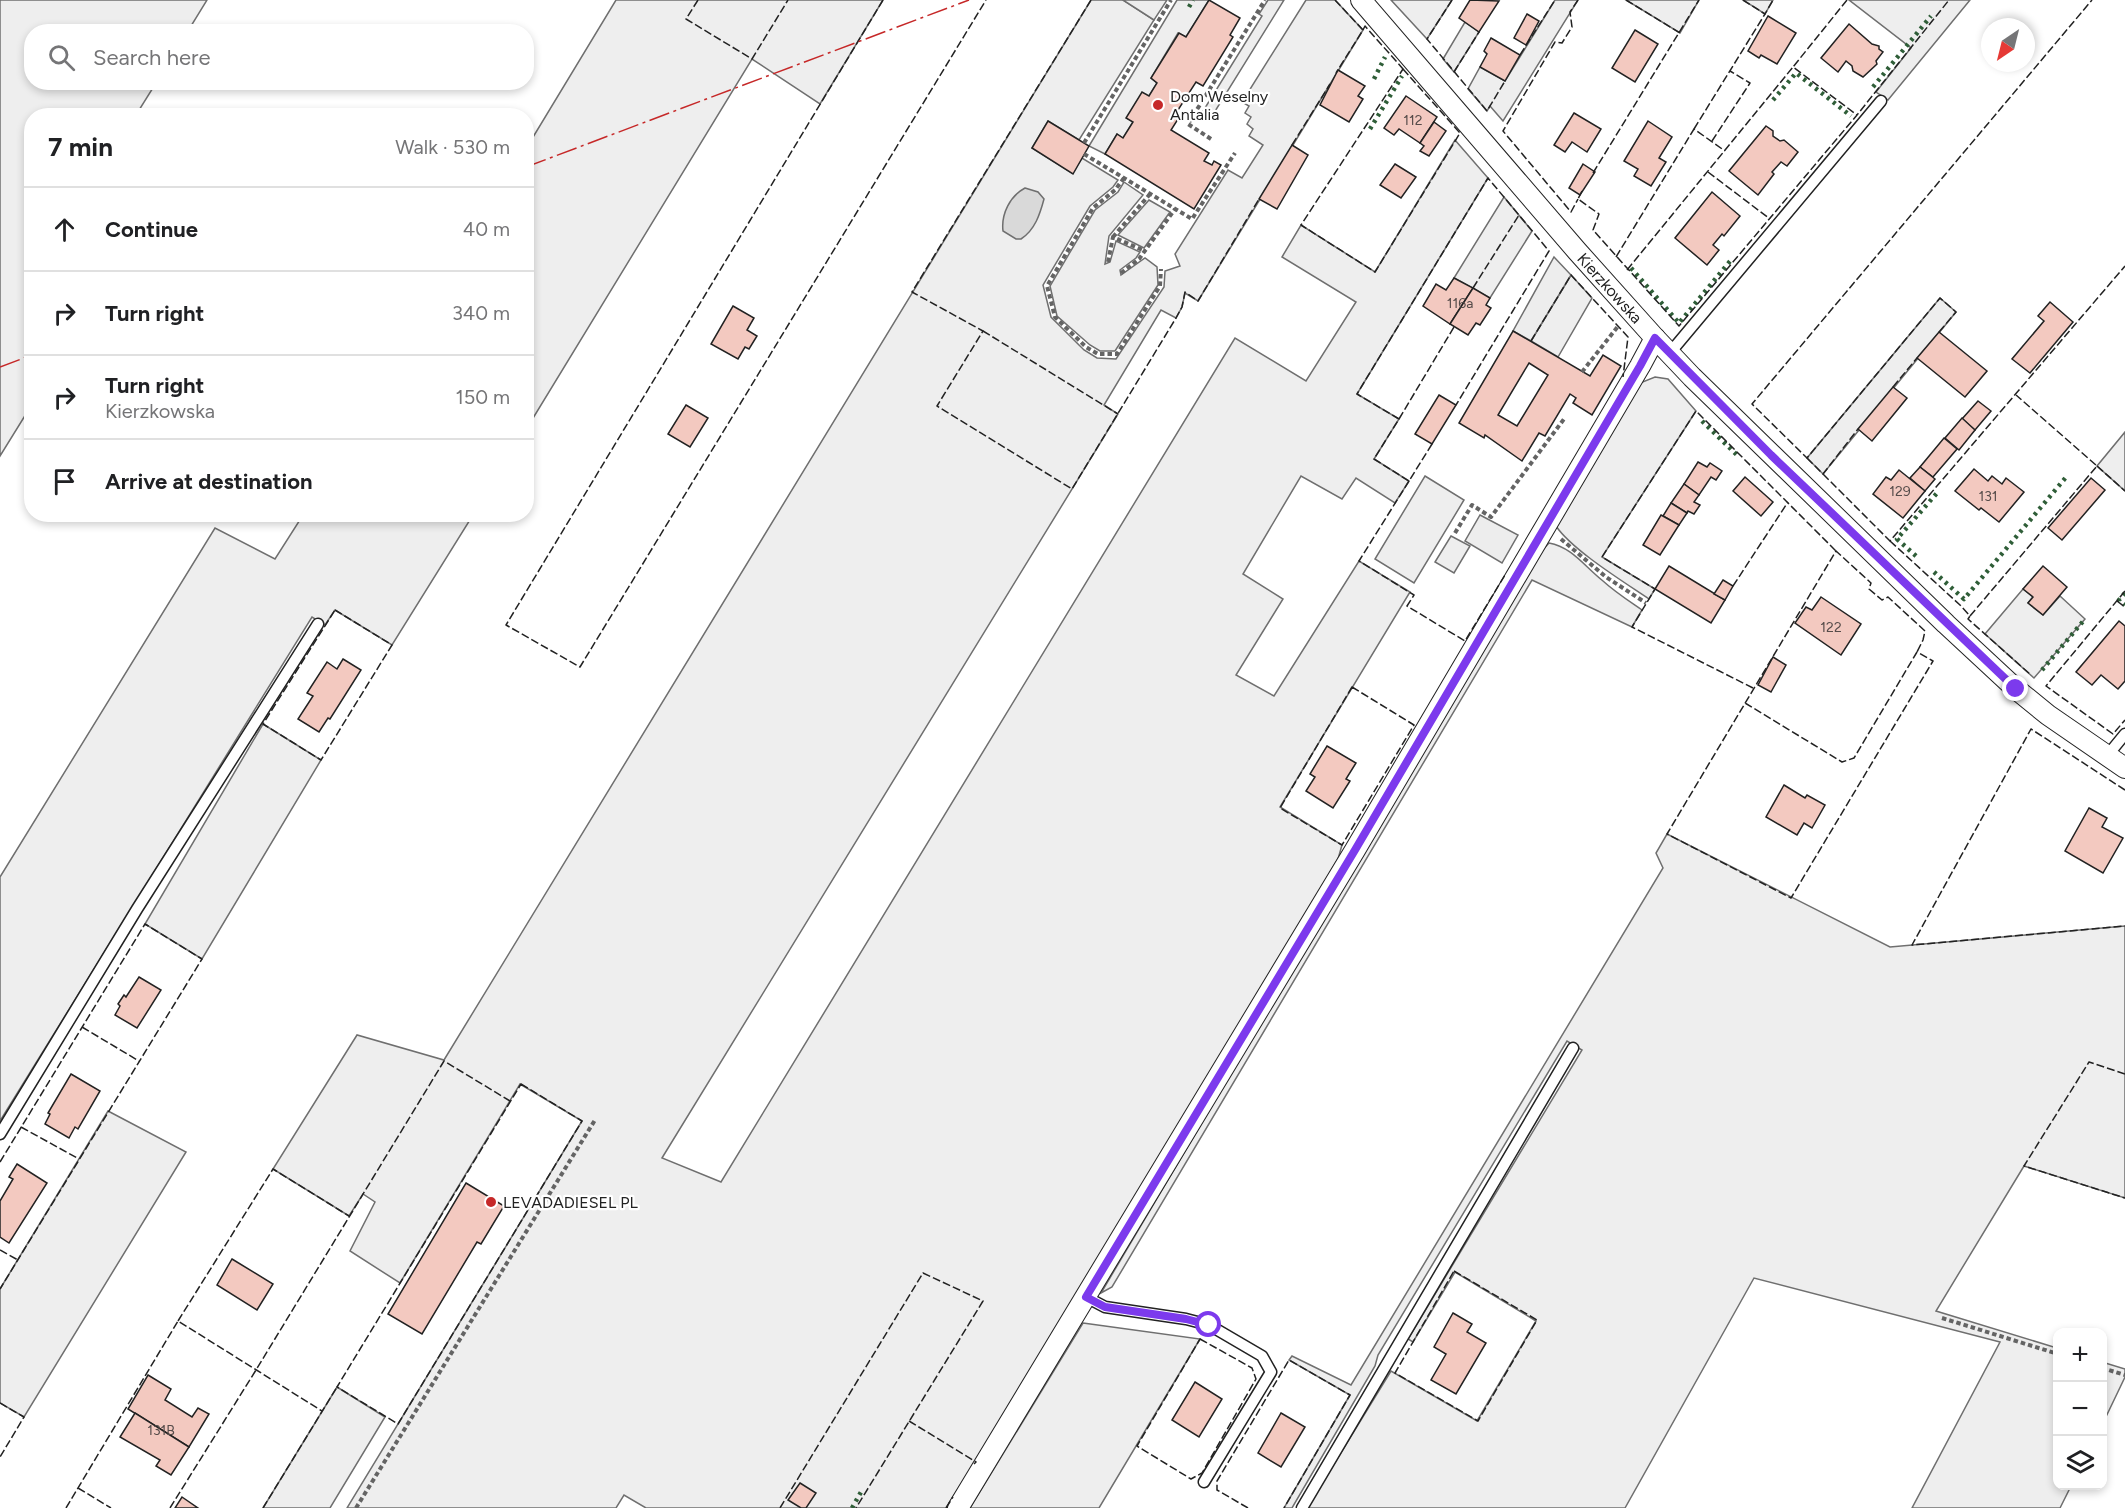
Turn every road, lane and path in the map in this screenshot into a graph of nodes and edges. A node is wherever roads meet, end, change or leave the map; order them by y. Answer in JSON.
{"nodes":[{"id":1,"x":1171,"y":0,"type":"edge"},
{"id":2,"x":1265,"y":0,"type":"edge"},
{"id":3,"x":1361,"y":0,"type":"edge"},
{"id":4,"x":1881,"y":101,"type":"dead end"},
{"id":5,"x":1211,"y":138,"type":"dead end"},
{"id":6,"x":1084,"y":143,"type":"dead end"},
{"id":7,"x":1235,"y":153,"type":"dead end"},
{"id":8,"x":1084,"y":154,"type":"dead end"},
{"id":9,"x":1124,"y":178,"type":"junction"},
{"id":10,"x":1150,"y":194,"type":"junction"},
{"id":11,"x":1175,"y":209,"type":"junction"},
{"id":12,"x":1113,"y":237,"type":"junction"},
{"id":13,"x":1145,"y":251,"type":"junction"},
{"id":14,"x":1108,"y":262,"type":"dead end"},
{"id":15,"x":1161,"y":269,"type":"dead end"},
{"id":16,"x":1120,"y":273,"type":"dead end"},
{"id":17,"x":1622,"y":322,"type":"dead end"},
{"id":18,"x":1655,"y":338,"type":"junction"},
{"id":19,"x":1670,"y":354,"type":"junction"},
{"id":20,"x":1582,"y":372,"type":"dead end"},
{"id":21,"x":1564,"y":419,"type":"dead end"},
{"id":22,"x":1543,"y":529,"type":"junction"},
{"id":23,"x":1455,"y":533,"type":"dead end"},
{"id":24,"x":1646,"y":603,"type":"dead end"},
{"id":25,"x":318,"y":624,"type":"dead end"},
{"id":26,"x":2125,"y":734,"type":"edge"},
{"id":27,"x":2107,"y":756,"type":"junction"},
{"id":28,"x":2125,"y":768,"type":"edge"},
{"id":29,"x":1573,"y":1048,"type":"dead end"},
{"id":30,"x":595,"y":1120,"type":"dead end"},
{"id":31,"x":0,"y":1134,"type":"edge"},
{"id":32,"x":1086,"y":1297,"type":"junction"},
{"id":33,"x":1942,"y":1318,"type":"dead end"},
{"id":34,"x":2053,"y":1352,"type":"edge"},
{"id":35,"x":2107,"y":1369,"type":"edge"},
{"id":36,"x":2125,"y":1375,"type":"edge"},
{"id":37,"x":1204,"y":1482,"type":"dead end"},
{"id":38,"x":356,"y":1508,"type":"edge"},
{"id":39,"x":958,"y":1508,"type":"edge"},
{"id":40,"x":1302,"y":1508,"type":"edge"}],
"edges":[{"from":1,"to":6,"type":"path"},
{"from":2,"to":5,"type":"path"},
{"from":3,"to":18,"type":"street","name":"Kierzkowska"},
{"from":4,"to":19,"type":"lane"},
{"from":7,"to":11,"type":"path"},
{"from":8,"to":9,"type":"path"},
{"from":9,"to":10,"type":"path"},
{"from":9,"to":15,"type":"path"},
{"from":10,"to":11,"type":"path"},
{"from":10,"to":12,"type":"path"},
{"from":11,"to":13,"type":"path"},
{"from":12,"to":13,"type":"path"},
{"from":12,"to":14,"type":"path"},
{"from":13,"to":16,"type":"path"},
{"from":17,"to":20,"type":"path"},
{"from":18,"to":19,"type":"street","name":"Kierzkowska"},
{"from":18,"to":22,"type":"street"},
{"from":19,"to":27,"type":"street","name":"Kierzkowska"},
{"from":21,"to":23,"type":"path"},
{"from":22,"to":24,"type":"path"},
{"from":22,"to":32,"type":"street"},
{"from":25,"to":31,"type":"lane"},
{"from":26,"to":27,"type":"lane"},
{"from":27,"to":28,"type":"street","name":"Kierzkowska"},
{"from":29,"to":40,"type":"lane"},
{"from":30,"to":38,"type":"path"},
{"from":32,"to":37,"type":"lane"},
{"from":32,"to":39,"type":"street"},
{"from":33,"to":34,"type":"path"},
{"from":35,"to":36,"type":"path"}]}
